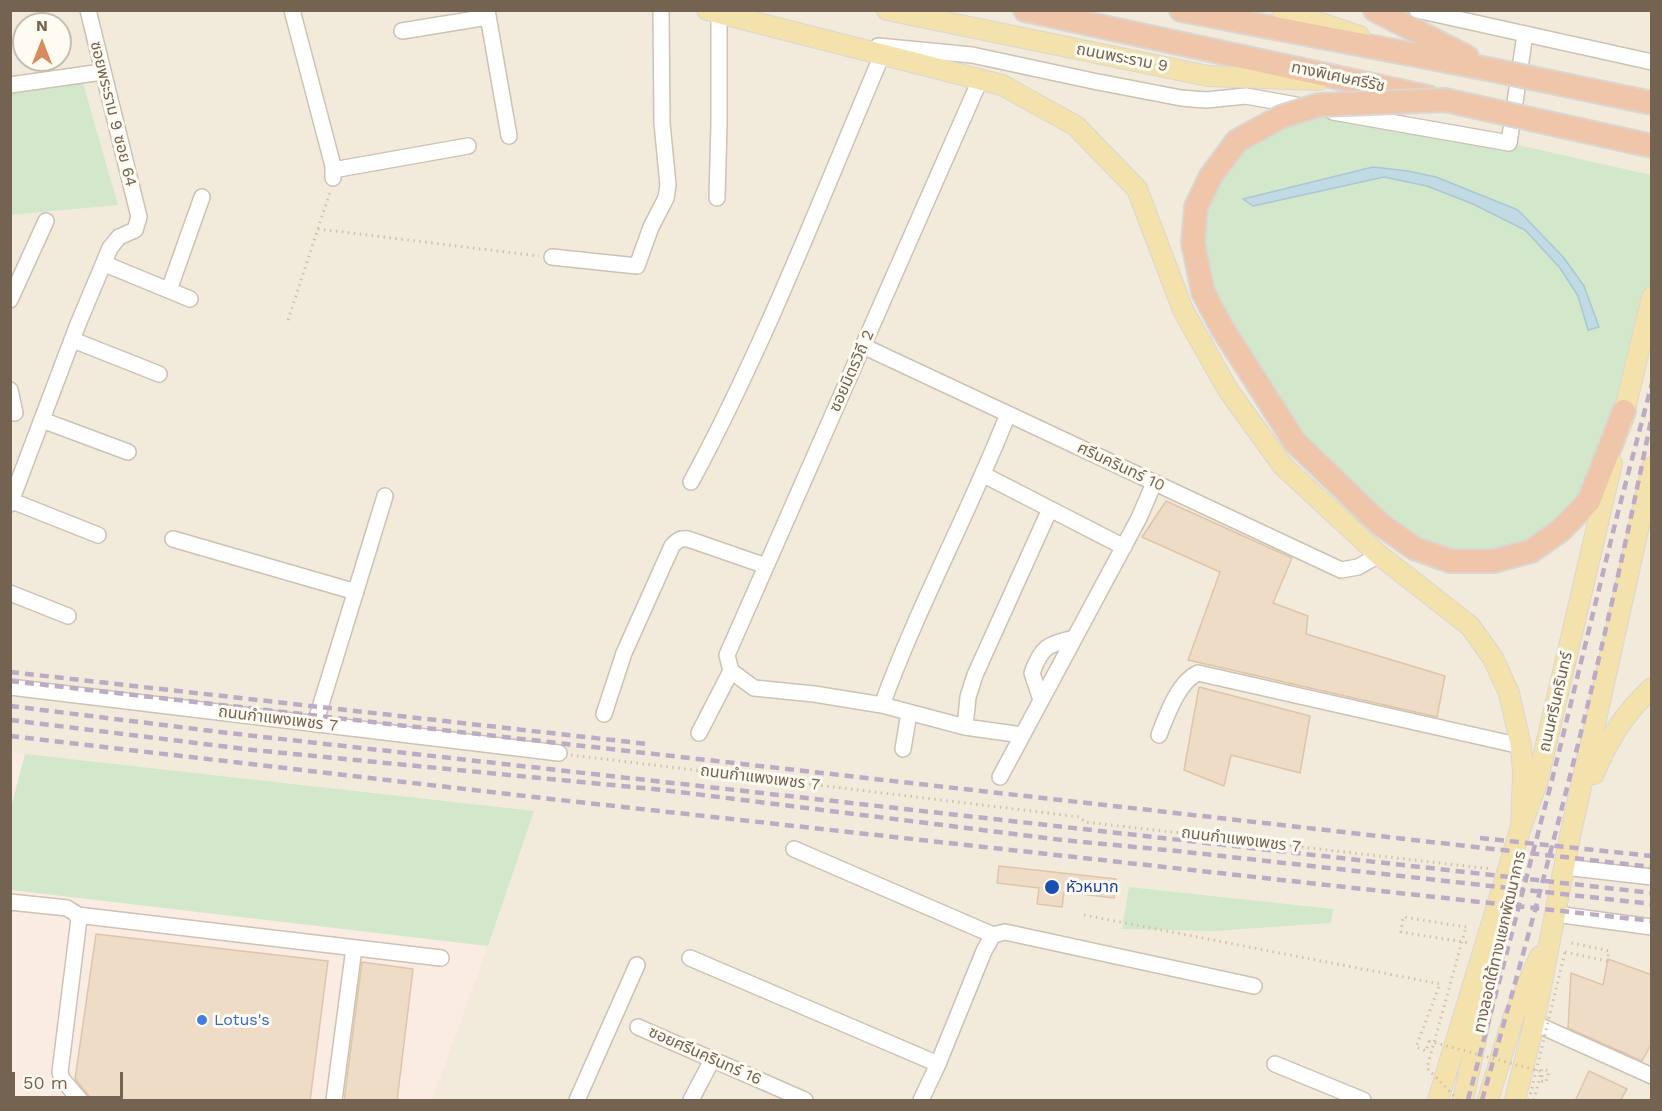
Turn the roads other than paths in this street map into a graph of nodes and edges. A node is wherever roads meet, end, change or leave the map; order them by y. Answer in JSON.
{"nodes":[{"id":1,"x":88,"y":10,"type":"edge"},
{"id":2,"x":292,"y":10,"type":"edge"},
{"id":3,"x":661,"y":10,"type":"edge"},
{"id":4,"x":887,"y":10,"type":"edge"},
{"id":5,"x":1025,"y":10,"type":"edge"},
{"id":6,"x":1181,"y":10,"type":"edge"},
{"id":7,"x":1282,"y":10,"type":"edge"},
{"id":8,"x":1375,"y":10,"type":"edge"},
{"id":9,"x":1417,"y":10,"type":"edge"},
{"id":10,"x":713,"y":12,"type":"edge"},
{"id":11,"x":488,"y":14,"type":"edge"},
{"id":12,"x":402,"y":31,"type":"dead end"},
{"id":13,"x":1525,"y":34,"type":"junction"},
{"id":14,"x":826,"y":41,"type":"junction"},
{"id":15,"x":1411,"y":54,"type":"junction"},
{"id":16,"x":882,"y":55,"type":"junction"},
{"id":17,"x":1652,"y":62,"type":"edge"},
{"id":18,"x":1493,"y":70,"type":"junction"},
{"id":19,"x":102,"y":72,"type":"junction"},
{"id":20,"x":980,"y":80,"type":"junction"},
{"id":21,"x":1360,"y":82,"type":"junction"},
{"id":22,"x":10,"y":85,"type":"edge"},
{"id":23,"x":1445,"y":100,"type":"junction"},
{"id":24,"x":1652,"y":103,"type":"edge"},
{"id":25,"x":509,"y":136,"type":"dead end"},
{"id":26,"x":468,"y":146,"type":"dead end"},
{"id":27,"x":1652,"y":146,"type":"edge"},
{"id":28,"x":202,"y":197,"type":"dead end"},
{"id":29,"x":717,"y":198,"type":"dead end"},
{"id":30,"x":46,"y":221,"type":"dead end"},
{"id":31,"x":552,"y":258,"type":"road end"},
{"id":32,"x":105,"y":264,"type":"junction"},
{"id":33,"x":169,"y":290,"type":"junction"},
{"id":34,"x":1652,"y":297,"type":"edge"},
{"id":35,"x":190,"y":299,"type":"dead end"},
{"id":36,"x":10,"y":300,"type":"edge"},
{"id":37,"x":73,"y":340,"type":"junction"},
{"id":38,"x":863,"y":346,"type":"junction"},
{"id":39,"x":159,"y":374,"type":"dead end"},
{"id":40,"x":10,"y":390,"type":"edge"},
{"id":41,"x":1624,"y":411,"type":"junction"},
{"id":42,"x":15,"y":413,"type":"dead end"},
{"id":43,"x":1008,"y":414,"type":"junction"},
{"id":44,"x":42,"y":420,"type":"junction"},
{"id":45,"x":128,"y":452,"type":"dead end"},
{"id":46,"x":1652,"y":467,"type":"edge"},
{"id":47,"x":984,"y":475,"type":"junction"},
{"id":48,"x":691,"y":482,"type":"dead end"},
{"id":49,"x":1154,"y":483,"type":"junction"},
{"id":50,"x":385,"y":496,"type":"dead end"},
{"id":51,"x":11,"y":503,"type":"edge"},
{"id":52,"x":1050,"y":509,"type":"junction"},
{"id":53,"x":98,"y":535,"type":"dead end"},
{"id":54,"x":172,"y":539,"type":"dead end"},
{"id":55,"x":1124,"y":547,"type":"junction"},
{"id":56,"x":1379,"y":555,"type":"junction"},
{"id":57,"x":766,"y":566,"type":"junction"},
{"id":58,"x":356,"y":592,"type":"junction"},
{"id":59,"x":10,"y":593,"type":"edge"},
{"id":60,"x":68,"y":616,"type":"dead end"},
{"id":61,"x":1074,"y":638,"type":"junction"},
{"id":62,"x":729,"y":667,"type":"junction"},
{"id":63,"x":10,"y":687,"type":"edge"},
{"id":64,"x":1652,"y":688,"type":"edge"},
{"id":65,"x":1041,"y":700,"type":"junction"},
{"id":66,"x":882,"y":705,"type":"junction"},
{"id":67,"x":909,"y":712,"type":"junction"},
{"id":68,"x":604,"y":714,"type":"dead end"},
{"id":69,"x":315,"y":724,"type":"junction"},
{"id":70,"x":965,"y":727,"type":"junction"},
{"id":71,"x":699,"y":733,"type":"dead end"},
{"id":72,"x":1022,"y":735,"type":"junction"},
{"id":73,"x":1159,"y":735,"type":"dead end"},
{"id":74,"x":1521,"y":746,"type":"junction"},
{"id":75,"x":903,"y":749,"type":"dead end"},
{"id":76,"x":559,"y":753,"type":"road end"},
{"id":77,"x":1000,"y":777,"type":"dead end"},
{"id":78,"x":1538,"y":783,"type":"junction"},
{"id":79,"x":1521,"y":827,"type":"junction"},
{"id":80,"x":1570,"y":836,"type":"junction"},
{"id":81,"x":795,"y":849,"type":"dead end"},
{"id":82,"x":1564,"y":867,"type":"junction"},
{"id":83,"x":1652,"y":877,"type":"edge"},
{"id":84,"x":10,"y":902,"type":"edge"},
{"id":85,"x":77,"y":915,"type":"junction"},
{"id":86,"x":1553,"y":927,"type":"junction"},
{"id":87,"x":1652,"y":927,"type":"edge"},
{"id":88,"x":993,"y":935,"type":"junction"},
{"id":89,"x":354,"y":948,"type":"junction"},
{"id":90,"x":441,"y":958,"type":"dead end"},
{"id":91,"x":690,"y":958,"type":"dead end"},
{"id":92,"x":637,"y":965,"type":"dead end"},
{"id":93,"x":1254,"y":986,"type":"dead end"},
{"id":94,"x":1534,"y":1023,"type":"junction"},
{"id":95,"x":638,"y":1027,"type":"dead end"},
{"id":96,"x":712,"y":1060,"type":"junction"},
{"id":97,"x":938,"y":1064,"type":"junction"},
{"id":98,"x":1275,"y":1064,"type":"dead end"},
{"id":99,"x":1652,"y":1076,"type":"edge"},
{"id":100,"x":1524,"y":1100,"type":"edge"},
{"id":101,"x":80,"y":1101,"type":"edge"},
{"id":102,"x":334,"y":1101,"type":"edge"},
{"id":103,"x":578,"y":1101,"type":"edge"},
{"id":104,"x":691,"y":1101,"type":"edge"},
{"id":105,"x":805,"y":1101,"type":"edge"},
{"id":106,"x":921,"y":1101,"type":"edge"},
{"id":107,"x":1363,"y":1101,"type":"edge"},
{"id":108,"x":1438,"y":1101,"type":"edge"},
{"id":109,"x":1463,"y":1101,"type":"edge"},
{"id":110,"x":1488,"y":1101,"type":"edge"}],
"edges":[{"from":1,"to":19,"type":"street","name":"ซอยพระราม 9 ซอย 64"},
{"from":2,"to":26,"type":"street"},
{"from":3,"to":31,"type":"street"},
{"from":4,"to":21,"type":"main road","name":"ถนนพระราม 9"},
{"from":5,"to":21,"type":"highway","name":"ทางพิเศษศรีรัช"},
{"from":6,"to":15,"type":"highway"},
{"from":7,"to":15,"type":"main road"},
{"from":8,"to":18,"type":"highway"},
{"from":9,"to":13,"type":"street"},
{"from":10,"to":14,"type":"main road"},
{"from":10,"to":29,"type":"street"},
{"from":11,"to":12,"type":"street"},
{"from":11,"to":25,"type":"street"},
{"from":13,"to":14,"type":"street"},
{"from":13,"to":17,"type":"street"},
{"from":14,"to":16,"type":"main road"},
{"from":15,"to":18,"type":"highway"},
{"from":16,"to":20,"type":"main road"},
{"from":16,"to":48,"type":"street"},
{"from":18,"to":24,"type":"highway","bridge":true},
{"from":19,"to":22,"type":"street"},
{"from":19,"to":32,"type":"street","name":"ซอยพระราม 9 ซอย 64"},
{"from":20,"to":38,"type":"street","name":"ซอยมิตรวิถี 2"},
{"from":20,"to":56,"type":"main road"},
{"from":21,"to":23,"type":"highway","name":"ทางพิเศษศรีรัช","bridge":true},
{"from":23,"to":27,"type":"highway","name":"ทางพิเศษศรีรัช","bridge":true},
{"from":23,"to":41,"type":"highway","bridge":true},
{"from":28,"to":33,"type":"street"},
{"from":30,"to":36,"type":"street"},
{"from":32,"to":33,"type":"street"},
{"from":32,"to":37,"type":"street"},
{"from":33,"to":35,"type":"street"},
{"from":34,"to":41,"type":"main road","name":"ถนนศรีนครินทร์"},
{"from":37,"to":39,"type":"street"},
{"from":37,"to":44,"type":"street"},
{"from":38,"to":43,"type":"street","name":"ศรีนครินทร์ 10"},
{"from":38,"to":57,"type":"street","name":"ซอยมิตรวิถี 2"},
{"from":40,"to":42,"type":"street"},
{"from":41,"to":78,"type":"main road","name":"ถนนศรีนครินทร์"},
{"from":43,"to":47,"type":"street"},
{"from":43,"to":49,"type":"street","name":"ศรีนครินทร์ 10"},
{"from":44,"to":45,"type":"street"},
{"from":44,"to":51,"type":"street"},
{"from":46,"to":80,"type":"main road"},
{"from":47,"to":52,"type":"street"},
{"from":47,"to":66,"type":"street"},
{"from":49,"to":55,"type":"street"},
{"from":49,"to":56,"type":"street","name":"ศรีนครินทร์ 10"},
{"from":50,"to":58,"type":"street"},
{"from":51,"to":53,"type":"street"},
{"from":52,"to":55,"type":"street"},
{"from":52,"to":70,"type":"street"},
{"from":54,"to":58,"type":"street"},
{"from":55,"to":61,"type":"street"},
{"from":56,"to":74,"type":"main road"},
{"from":57,"to":62,"type":"street","name":"ซอยมิตรวิถี 2"},
{"from":57,"to":68,"type":"street"},
{"from":58,"to":69,"type":"street"},
{"from":59,"to":60,"type":"street"},
{"from":61,"to":65,"type":"street"},
{"from":61,"to":65,"type":"street"},
{"from":62,"to":66,"type":"street"},
{"from":62,"to":71,"type":"street","name":"ซอยมิตรวิถี 2"},
{"from":63,"to":69,"type":"street","name":"ถนนกำแพงเพชร 7"},
{"from":64,"to":80,"type":"main road"},
{"from":65,"to":72,"type":"street"},
{"from":66,"to":67,"type":"street"},
{"from":67,"to":70,"type":"street"},
{"from":67,"to":75,"type":"street"},
{"from":69,"to":76,"type":"street","name":"ถนนกำแพงเพชร 7"},
{"from":70,"to":72,"type":"street"},
{"from":72,"to":77,"type":"street"},
{"from":73,"to":74,"type":"street"},
{"from":74,"to":79,"type":"main road"},
{"from":78,"to":79,"type":"main road","name":"ถนนศรีนครินทร์"},
{"from":78,"to":109,"type":"main road","name":"ทางลอดใต้ทางแยกพัฒนาการ"},
{"from":79,"to":108,"type":"main road","name":"ถนนศรีนครินทร์"},
{"from":80,"to":82,"type":"main road"},
{"from":81,"to":88,"type":"street"},
{"from":82,"to":83,"type":"street"},
{"from":82,"to":86,"type":"main road"},
{"from":84,"to":85,"type":"street"},
{"from":85,"to":89,"type":"street"},
{"from":85,"to":101,"type":"street"},
{"from":86,"to":87,"type":"street"},
{"from":86,"to":94,"type":"main road"},
{"from":86,"to":110,"type":"main road","name":"ทางลอดใต้ทางแยกพัฒนาการ"},
{"from":88,"to":93,"type":"street"},
{"from":88,"to":97,"type":"street"},
{"from":89,"to":90,"type":"street"},
{"from":89,"to":102,"type":"street"},
{"from":91,"to":97,"type":"street"},
{"from":92,"to":103,"type":"street"},
{"from":94,"to":99,"type":"street"},
{"from":94,"to":100,"type":"main road"},
{"from":95,"to":96,"type":"street","name":"ซอยศรีนครินทร์ 16"},
{"from":96,"to":104,"type":"street"},
{"from":96,"to":105,"type":"street","name":"ซอยศรีนครินทร์ 16"},
{"from":97,"to":106,"type":"street"},
{"from":98,"to":107,"type":"street"}]}
